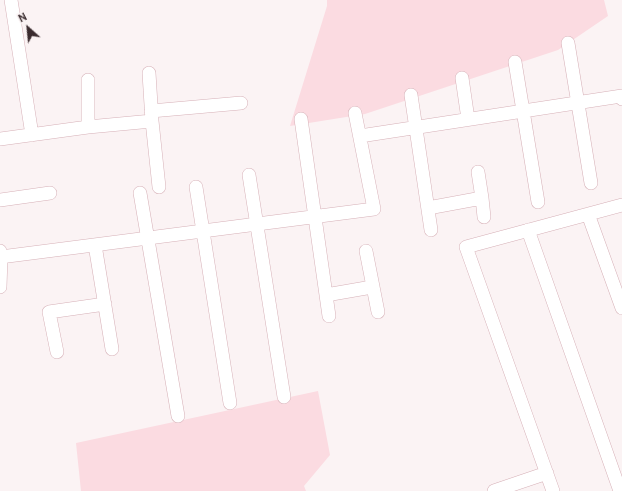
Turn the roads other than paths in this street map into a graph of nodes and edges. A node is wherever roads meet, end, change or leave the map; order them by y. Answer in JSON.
{"nodes":[{"id":1,"x":11,"y":0,"type":"edge"},
{"id":2,"x":568,"y":43,"type":"dead end"},
{"id":3,"x":516,"y":62,"type":"dead end"},
{"id":4,"x":149,"y":73,"type":"dead end"},
{"id":5,"x":462,"y":78,"type":"dead end"},
{"id":6,"x":88,"y":80,"type":"dead end"},
{"id":7,"x":411,"y":95,"type":"dead end"},
{"id":8,"x":622,"y":99,"type":"edge"},
{"id":9,"x":578,"y":102,"type":"junction"},
{"id":10,"x":241,"y":103,"type":"dead end"},
{"id":11,"x":523,"y":111,"type":"junction"},
{"id":12,"x":356,"y":113,"type":"dead end"},
{"id":13,"x":151,"y":116,"type":"junction"},
{"id":14,"x":301,"y":119,"type":"dead end"},
{"id":15,"x":468,"y":120,"type":"junction"},
{"id":16,"x":88,"y":127,"type":"junction"},
{"id":17,"x":416,"y":128,"type":"junction"},
{"id":18,"x":32,"y":135,"type":"junction"},
{"id":19,"x":360,"y":136,"type":"junction"},
{"id":20,"x":0,"y":139,"type":"edge"},
{"id":21,"x":478,"y":172,"type":"dead end"},
{"id":22,"x":249,"y":175,"type":"dead end"},
{"id":23,"x":591,"y":183,"type":"dead end"},
{"id":24,"x":159,"y":187,"type":"dead end"},
{"id":25,"x":196,"y":187,"type":"dead end"},
{"id":26,"x":50,"y":193,"type":"dead end"},
{"id":27,"x":140,"y":193,"type":"dead end"},
{"id":28,"x":482,"y":198,"type":"junction"},
{"id":29,"x":0,"y":200,"type":"edge"},
{"id":30,"x":538,"y":202,"type":"dead end"},
{"id":31,"x":622,"y":205,"type":"edge"},
{"id":32,"x":428,"y":208,"type":"junction"},
{"id":33,"x":588,"y":214,"type":"junction"},
{"id":34,"x":315,"y":216,"type":"junction"},
{"id":35,"x":484,"y":217,"type":"dead end"},
{"id":36,"x":257,"y":224,"type":"junction"},
{"id":37,"x":431,"y":230,"type":"dead end"},
{"id":38,"x":528,"y":230,"type":"junction"},
{"id":39,"x":203,"y":231,"type":"junction"},
{"id":40,"x":147,"y":238,"type":"junction"},
{"id":41,"x":95,"y":244,"type":"junction"},
{"id":42,"x":366,"y":251,"type":"dead end"},
{"id":43,"x":0,"y":255,"type":"edge"},
{"id":44,"x":0,"y":287,"type":"edge"},
{"id":45,"x":372,"y":287,"type":"junction"},
{"id":46,"x":326,"y":295,"type":"junction"},
{"id":47,"x":105,"y":304,"type":"junction"},
{"id":48,"x":622,"y":308,"type":"edge"},
{"id":49,"x":378,"y":312,"type":"dead end"},
{"id":50,"x":328,"y":316,"type":"dead end"},
{"id":51,"x":112,"y":349,"type":"dead end"},
{"id":52,"x":57,"y":352,"type":"dead end"},
{"id":53,"x":284,"y":397,"type":"dead end"},
{"id":54,"x":230,"y":403,"type":"dead end"},
{"id":55,"x":178,"y":416,"type":"dead end"},
{"id":56,"x":547,"y":473,"type":"junction"},
{"id":57,"x":494,"y":491,"type":"edge"},
{"id":58,"x":553,"y":491,"type":"edge"},
{"id":59,"x":620,"y":491,"type":"edge"}],
"edges":[{"from":1,"to":18,"type":"street"},
{"from":2,"to":9,"type":"street"},
{"from":3,"to":11,"type":"street"},
{"from":4,"to":13,"type":"street"},
{"from":5,"to":15,"type":"street"},
{"from":6,"to":16,"type":"street"},
{"from":7,"to":17,"type":"street"},
{"from":8,"to":9,"type":"street"},
{"from":9,"to":11,"type":"street"},
{"from":9,"to":23,"type":"street"},
{"from":10,"to":13,"type":"street"},
{"from":11,"to":15,"type":"street"},
{"from":11,"to":30,"type":"street"},
{"from":12,"to":19,"type":"street"},
{"from":13,"to":16,"type":"street"},
{"from":13,"to":24,"type":"street"},
{"from":14,"to":34,"type":"street"},
{"from":15,"to":17,"type":"street"},
{"from":16,"to":18,"type":"street"},
{"from":17,"to":19,"type":"street"},
{"from":17,"to":32,"type":"street"},
{"from":18,"to":20,"type":"street"},
{"from":19,"to":34,"type":"street"},
{"from":21,"to":28,"type":"street"},
{"from":22,"to":36,"type":"street"},
{"from":25,"to":39,"type":"street"},
{"from":26,"to":29,"type":"street"},
{"from":27,"to":40,"type":"street"},
{"from":28,"to":32,"type":"street"},
{"from":28,"to":35,"type":"street"},
{"from":31,"to":33,"type":"street"},
{"from":32,"to":37,"type":"street"},
{"from":33,"to":38,"type":"street"},
{"from":33,"to":48,"type":"street"},
{"from":34,"to":36,"type":"street"},
{"from":34,"to":46,"type":"street"},
{"from":36,"to":39,"type":"street"},
{"from":36,"to":53,"type":"street"},
{"from":38,"to":56,"type":"street"},
{"from":38,"to":59,"type":"street"},
{"from":39,"to":40,"type":"street"},
{"from":39,"to":54,"type":"street"},
{"from":40,"to":41,"type":"street"},
{"from":40,"to":55,"type":"street"},
{"from":41,"to":43,"type":"street"},
{"from":41,"to":47,"type":"street"},
{"from":42,"to":45,"type":"street"},
{"from":43,"to":44,"type":"street"},
{"from":45,"to":46,"type":"street"},
{"from":45,"to":49,"type":"street"},
{"from":46,"to":50,"type":"street"},
{"from":47,"to":51,"type":"street"},
{"from":47,"to":52,"type":"street"},
{"from":56,"to":57,"type":"street"},
{"from":56,"to":58,"type":"street"}]}
